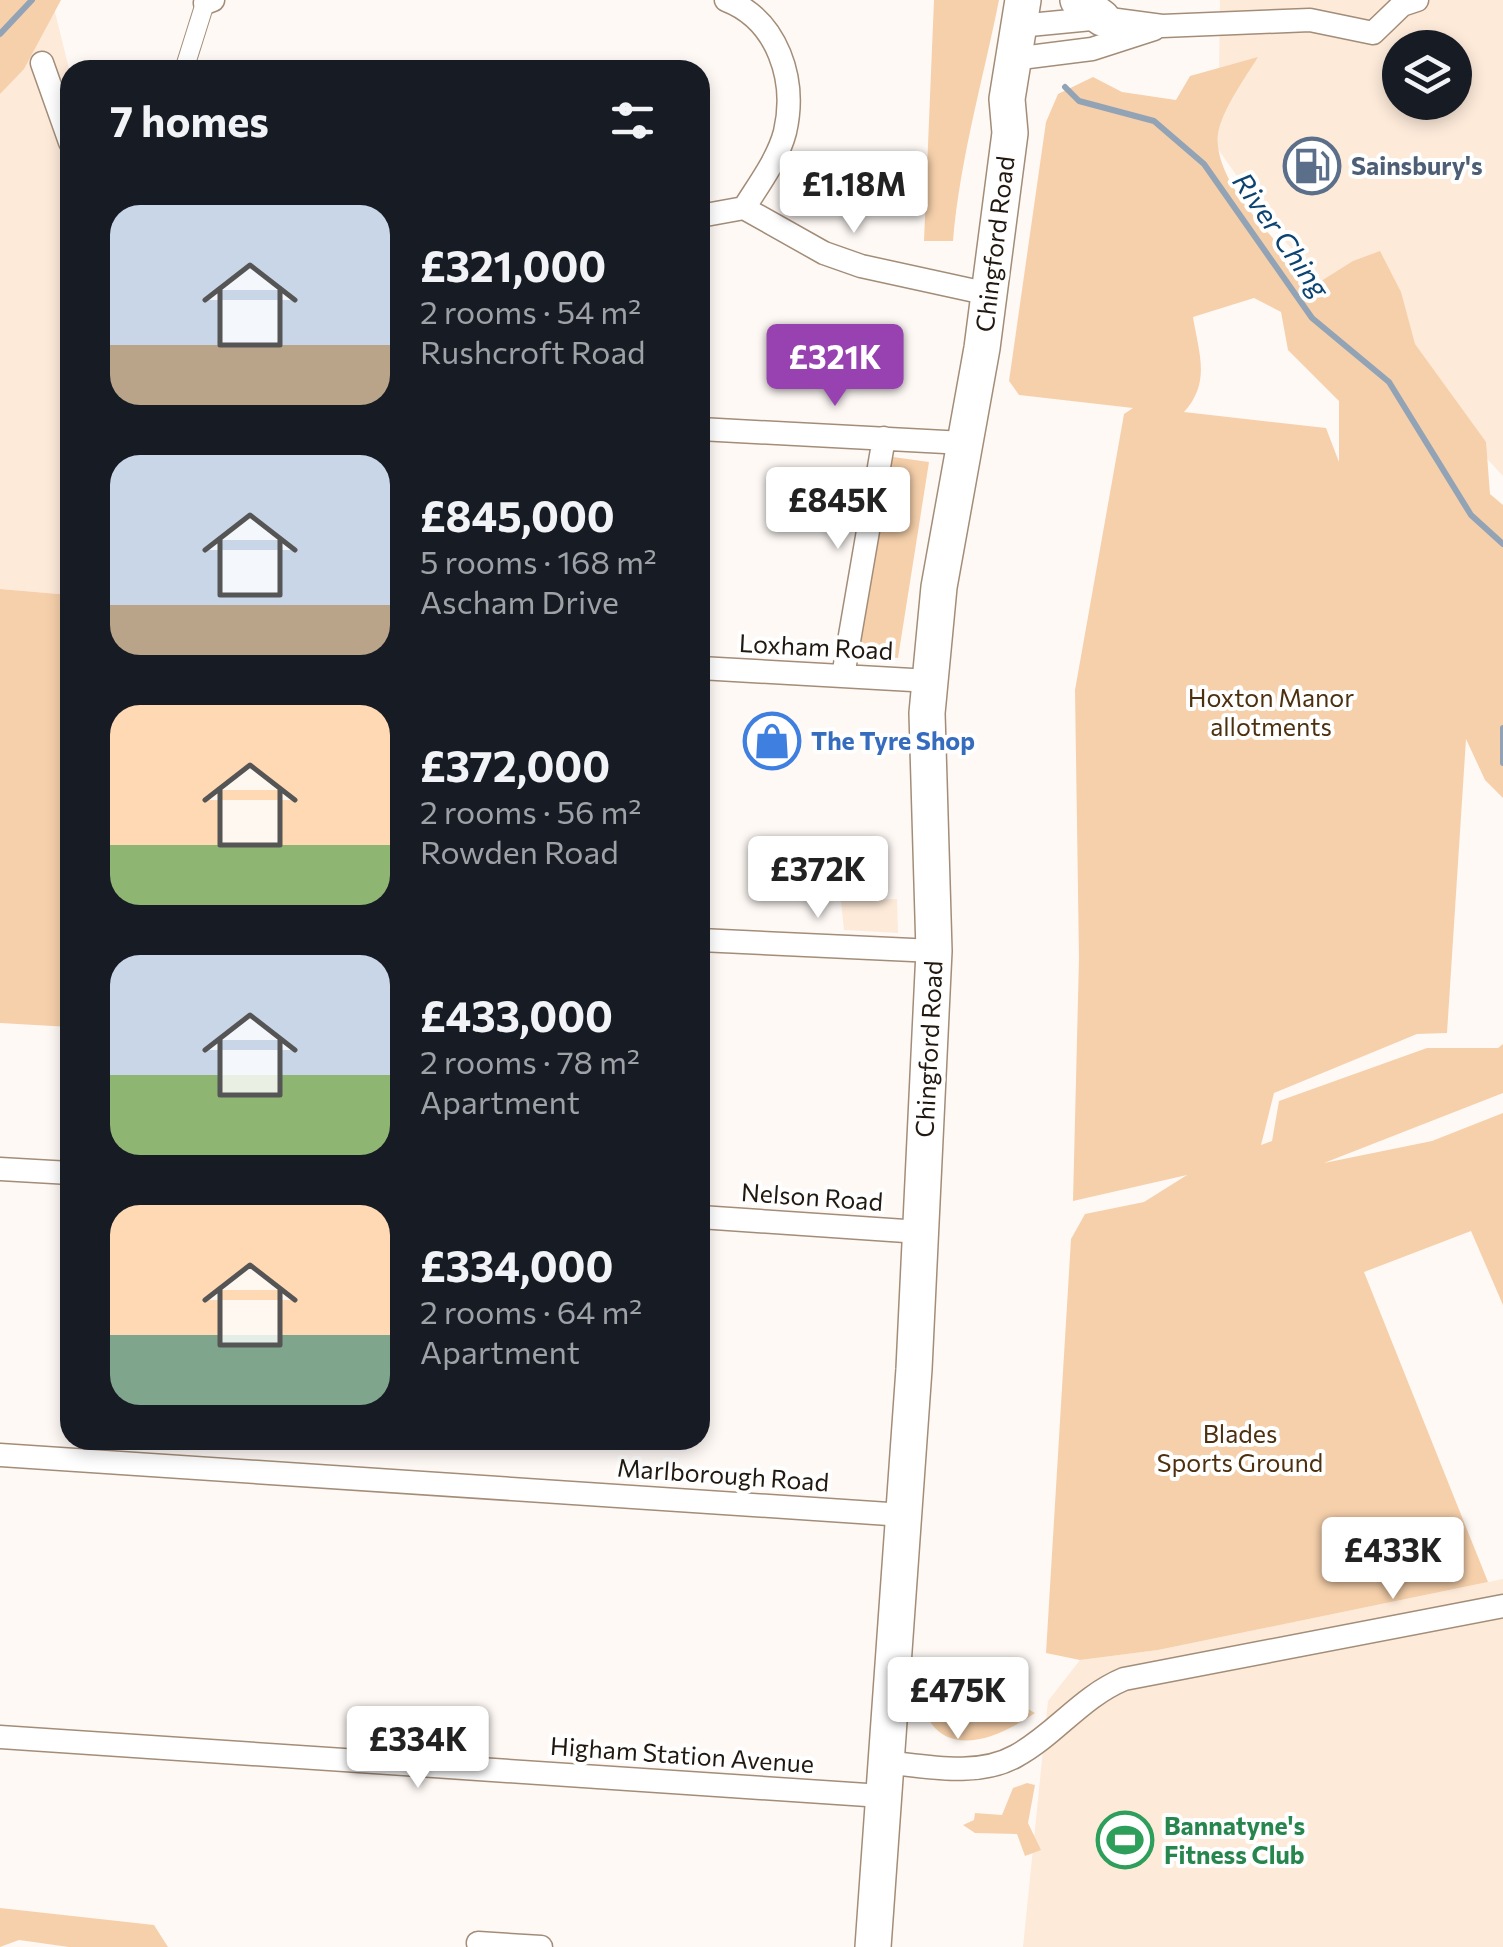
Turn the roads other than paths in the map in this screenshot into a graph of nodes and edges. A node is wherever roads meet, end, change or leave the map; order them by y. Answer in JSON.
{"nodes":[{"id":1,"x":1417,"y":0,"type":"edge"},
{"id":2,"x":209,"y":2,"type":"edge"},
{"id":3,"x":736,"y":2,"type":"edge"},
{"id":4,"x":1090,"y":9,"type":"edge"},
{"id":5,"x":1162,"y":26,"type":"junction"},
{"id":6,"x":1029,"y":28,"type":"edge"},
{"id":7,"x":188,"y":60,"type":"edge"},
{"id":8,"x":42,"y":63,"type":"dead end"},
{"id":9,"x":60,"y":114,"type":"edge"},
{"id":10,"x":744,"y":208,"type":"junction"},
{"id":11,"x":710,"y":214,"type":"edge"},
{"id":12,"x":989,"y":294,"type":"junction"},
{"id":13,"x":710,"y":429,"type":"edge"},
{"id":14,"x":884,"y":438,"type":"junction"},
{"id":15,"x":964,"y":442,"type":"junction"},
{"id":16,"x":710,"y":669,"type":"edge"},
{"id":17,"x":843,"y":676,"type":"junction"},
{"id":18,"x":930,"y":681,"type":"junction"},
{"id":19,"x":710,"y":940,"type":"edge"},
{"id":20,"x":934,"y":951,"type":"junction"},
{"id":21,"x":0,"y":1169,"type":"edge"},
{"id":22,"x":60,"y":1173,"type":"edge"},
{"id":23,"x":710,"y":1217,"type":"edge"},
{"id":24,"x":920,"y":1232,"type":"junction"},
{"id":25,"x":0,"y":1455,"type":"edge"},
{"id":26,"x":904,"y":1515,"type":"junction"},
{"id":27,"x":1503,"y":1606,"type":"edge"},
{"id":28,"x":0,"y":1736,"type":"edge"},
{"id":29,"x":883,"y":1779,"type":"junction"},
{"id":30,"x":478,"y":1943,"type":"dead end"},
{"id":31,"x":541,"y":1947,"type":"edge"},
{"id":32,"x":872,"y":1947,"type":"edge"}],
"edges":[{"from":1,"to":5,"type":"street"},
{"from":2,"to":7,"type":"street"},
{"from":3,"to":10,"type":"street"},
{"from":4,"to":5,"type":"street"},
{"from":4,"to":6,"type":"street"},
{"from":5,"to":6,"type":"street"},
{"from":6,"to":12,"type":"main road","name":"Chingford Road"},
{"from":8,"to":9,"type":"street"},
{"from":10,"to":11,"type":"street"},
{"from":10,"to":12,"type":"street"},
{"from":12,"to":15,"type":"main road","name":"Chingford Road"},
{"from":13,"to":14,"type":"street"},
{"from":14,"to":15,"type":"street"},
{"from":14,"to":17,"type":"street"},
{"from":15,"to":18,"type":"main road","name":"Chingford Road"},
{"from":16,"to":17,"type":"street","name":"Loxham Road"},
{"from":17,"to":18,"type":"street","name":"Loxham Road"},
{"from":18,"to":20,"type":"main road","name":"Chingford Road"},
{"from":19,"to":20,"type":"street"},
{"from":20,"to":24,"type":"main road","name":"Chingford Road"},
{"from":21,"to":22,"type":"street"},
{"from":23,"to":24,"type":"street","name":"Nelson Road"},
{"from":24,"to":26,"type":"main road","name":"Chingford Road"},
{"from":25,"to":26,"type":"street","name":"Marlborough Road"},
{"from":26,"to":29,"type":"main road","name":"Chingford Road"},
{"from":27,"to":29,"type":"street","name":"Higham Station Avenue"},
{"from":28,"to":29,"type":"street","name":"Higham Station Avenue"},
{"from":29,"to":32,"type":"main road","name":"Chingford Road"},
{"from":30,"to":31,"type":"street"}]}
